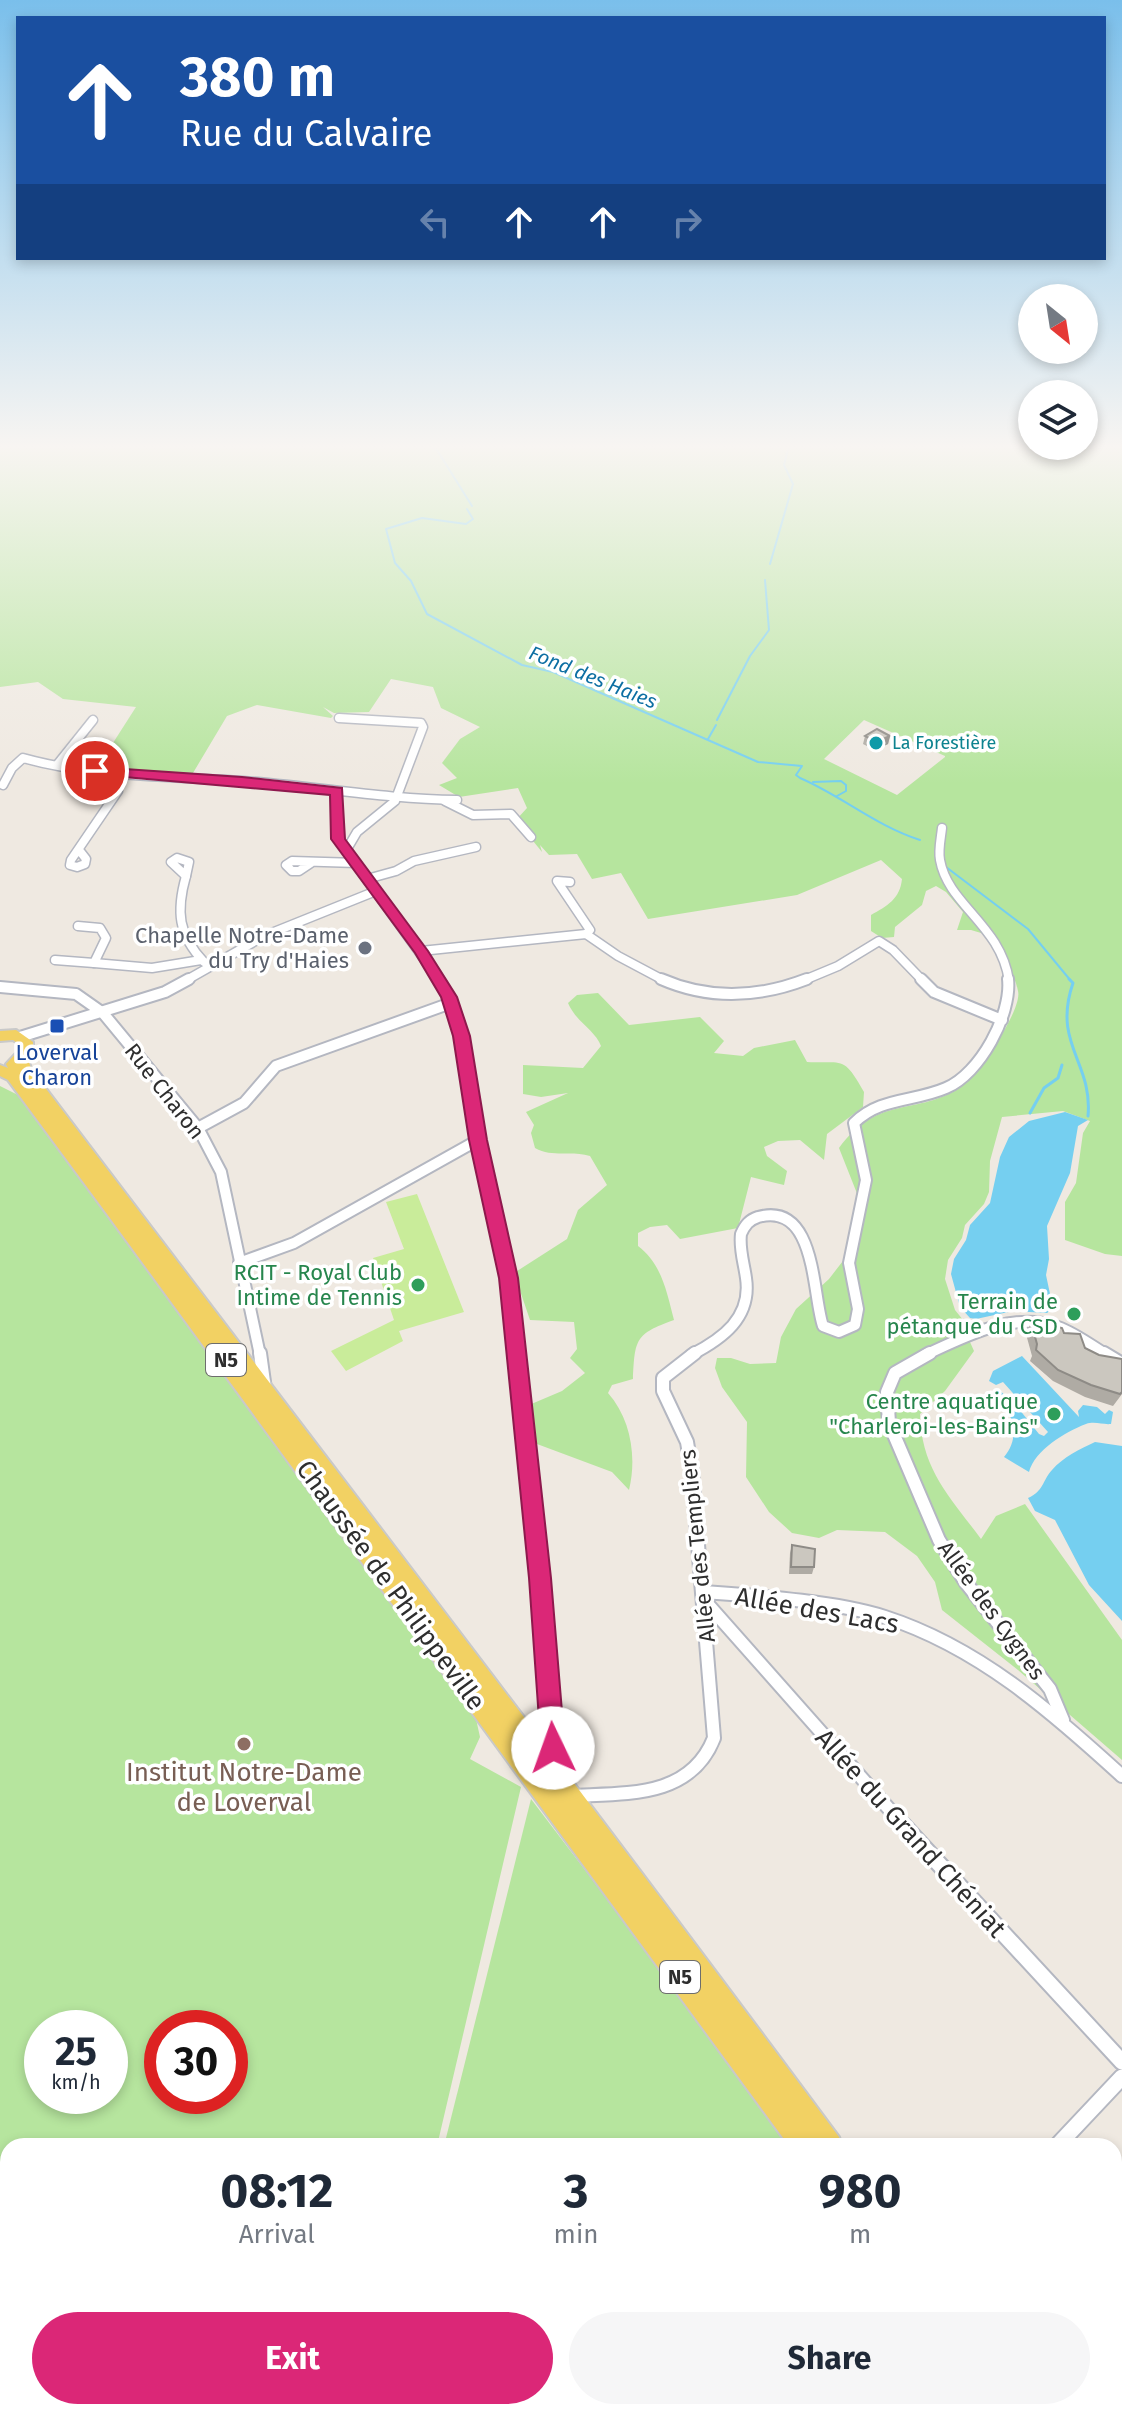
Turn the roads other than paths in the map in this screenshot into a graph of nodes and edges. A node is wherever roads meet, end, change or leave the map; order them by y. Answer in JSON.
{"nodes":[{"id":1,"x":339,"y":718,"type":"dead end"},
{"id":2,"x":93,"y":720,"type":"dead end"},
{"id":3,"x":57,"y":765,"type":"junction"},
{"id":4,"x":116,"y":773,"type":"junction"},
{"id":5,"x":3,"y":785,"type":"dead end"},
{"id":6,"x":337,"y":791,"type":"junction"},
{"id":7,"x":395,"y":799,"type":"junction"},
{"id":8,"x":442,"y":800,"type":"junction"},
{"id":9,"x":457,"y":800,"type":"dead end"},
{"id":10,"x":942,"y":828,"type":"dead end"},
{"id":11,"x":531,"y":837,"type":"dead end"},
{"id":12,"x":438,"y":844,"type":"dead end"},
{"id":13,"x":476,"y":847,"type":"dead end"},
{"id":14,"x":347,"y":849,"type":"junction"},
{"id":15,"x":79,"y":850,"type":"dead end"},
{"id":16,"x":444,"y":853,"type":"junction"},
{"id":17,"x":311,"y":863,"type":"dead end"},
{"id":18,"x":357,"y":863,"type":"junction"},
{"id":19,"x":186,"y":876,"type":"dead end"},
{"id":20,"x":367,"y":879,"type":"junction"},
{"id":21,"x":570,"y":882,"type":"dead end"},
{"id":22,"x":376,"y":891,"type":"junction"},
{"id":23,"x":78,"y":926,"type":"dead end"},
{"id":24,"x":586,"y":934,"type":"junction"},
{"id":25,"x":421,"y":951,"type":"junction"},
{"id":26,"x":55,"y":960,"type":"dead end"},
{"id":27,"x":94,"y":963,"type":"junction"},
{"id":28,"x":205,"y":963,"type":"junction"},
{"id":29,"x":0,"y":987,"type":"edge"},
{"id":30,"x":451,"y":1003,"type":"junction"},
{"id":31,"x":103,"y":1013,"type":"junction"},
{"id":32,"x":1002,"y":1020,"type":"junction"},
{"id":33,"x":13,"y":1040,"type":"edge"},
{"id":34,"x":0,"y":1069,"type":"edge"},
{"id":35,"x":198,"y":1128,"type":"junction"},
{"id":36,"x":478,"y":1140,"type":"junction"},
{"id":37,"x":239,"y":1263,"type":"junction"},
{"id":38,"x":1122,"y":1364,"type":"edge"},
{"id":39,"x":263,"y":1399,"type":"junction"},
{"id":40,"x":703,"y":1596,"type":"junction"},
{"id":41,"x":1063,"y":1720,"type":"junction"},
{"id":42,"x":535,"y":1767,"type":"junction"},
{"id":43,"x":1122,"y":1776,"type":"edge"},
{"id":44,"x":563,"y":1802,"type":"junction"},
{"id":45,"x":1122,"y":2062,"type":"edge"},
{"id":46,"x":1122,"y":2077,"type":"edge"},
{"id":47,"x":798,"y":2138,"type":"edge"},
{"id":48,"x":824,"y":2138,"type":"edge"},
{"id":49,"x":1065,"y":2138,"type":"edge"}],
"edges":[{"from":1,"to":7,"type":"street"},
{"from":2,"to":3,"type":"street"},
{"from":3,"to":4,"type":"street"},
{"from":3,"to":5,"type":"street"},
{"from":4,"to":6,"type":"street"},
{"from":4,"to":15,"type":"street"},
{"from":6,"to":7,"type":"street"},
{"from":6,"to":14,"type":"street"},
{"from":7,"to":8,"type":"street"},
{"from":7,"to":14,"type":"street"},
{"from":8,"to":9,"type":"street"},
{"from":8,"to":11,"type":"street"},
{"from":10,"to":32,"type":"street","name":"Allée des Templiers"},
{"from":12,"to":16,"type":"street"},
{"from":13,"to":16,"type":"street"},
{"from":14,"to":18,"type":"street"},
{"from":16,"to":20,"type":"street"},
{"from":17,"to":18,"type":"street"},
{"from":18,"to":20,"type":"street"},
{"from":19,"to":28,"type":"street"},
{"from":20,"to":22,"type":"street"},
{"from":21,"to":24,"type":"street"},
{"from":22,"to":25,"type":"street"},
{"from":22,"to":28,"type":"street"},
{"from":23,"to":27,"type":"street"},
{"from":24,"to":25,"type":"street"},
{"from":24,"to":32,"type":"street"},
{"from":25,"to":30,"type":"street"},
{"from":26,"to":27,"type":"street"},
{"from":27,"to":28,"type":"street"},
{"from":28,"to":31,"type":"street"},
{"from":29,"to":31,"type":"street"},
{"from":30,"to":35,"type":"street"},
{"from":30,"to":36,"type":"street"},
{"from":31,"to":33,"type":"street"},
{"from":31,"to":35,"type":"street","name":"Rue Charon"},
{"from":32,"to":40,"type":"street","name":"Allée des Templiers"},
{"from":33,"to":34,"type":"main road","number":"N5"},
{"from":33,"to":39,"type":"main road","name":"Chaussée de Philippeville","number":"N5"},
{"from":34,"to":39,"type":"main road","name":"Chaussée de Philippeville","number":"N5"},
{"from":35,"to":37,"type":"street","name":"Rue Charon"},
{"from":36,"to":37,"type":"street"},
{"from":36,"to":42,"type":"street"},
{"from":37,"to":39,"type":"street","name":"Rue Charon"},
{"from":38,"to":41,"type":"street","name":"Allée des Cygnes"},
{"from":39,"to":42,"type":"main road","name":"Chaussée de Philippeville","number":"N5"},
{"from":40,"to":41,"type":"street","name":"Allée des Lacs"},
{"from":40,"to":44,"type":"street","name":"Allée des Templiers"},
{"from":40,"to":45,"type":"street","name":"Allée du Grand Chéniat"},
{"from":41,"to":43,"type":"street","name":"Allée des Lacs"},
{"from":42,"to":44,"type":"main road","name":"Chaussée de Philippeville","number":"N5"},
{"from":44,"to":47,"type":"main road","name":"Chaussée de Philippeville","number":"N5"},
{"from":44,"to":48,"type":"main road","name":"Chaussée de Philippeville","number":"N5"},
{"from":46,"to":49,"type":"street"}]}
